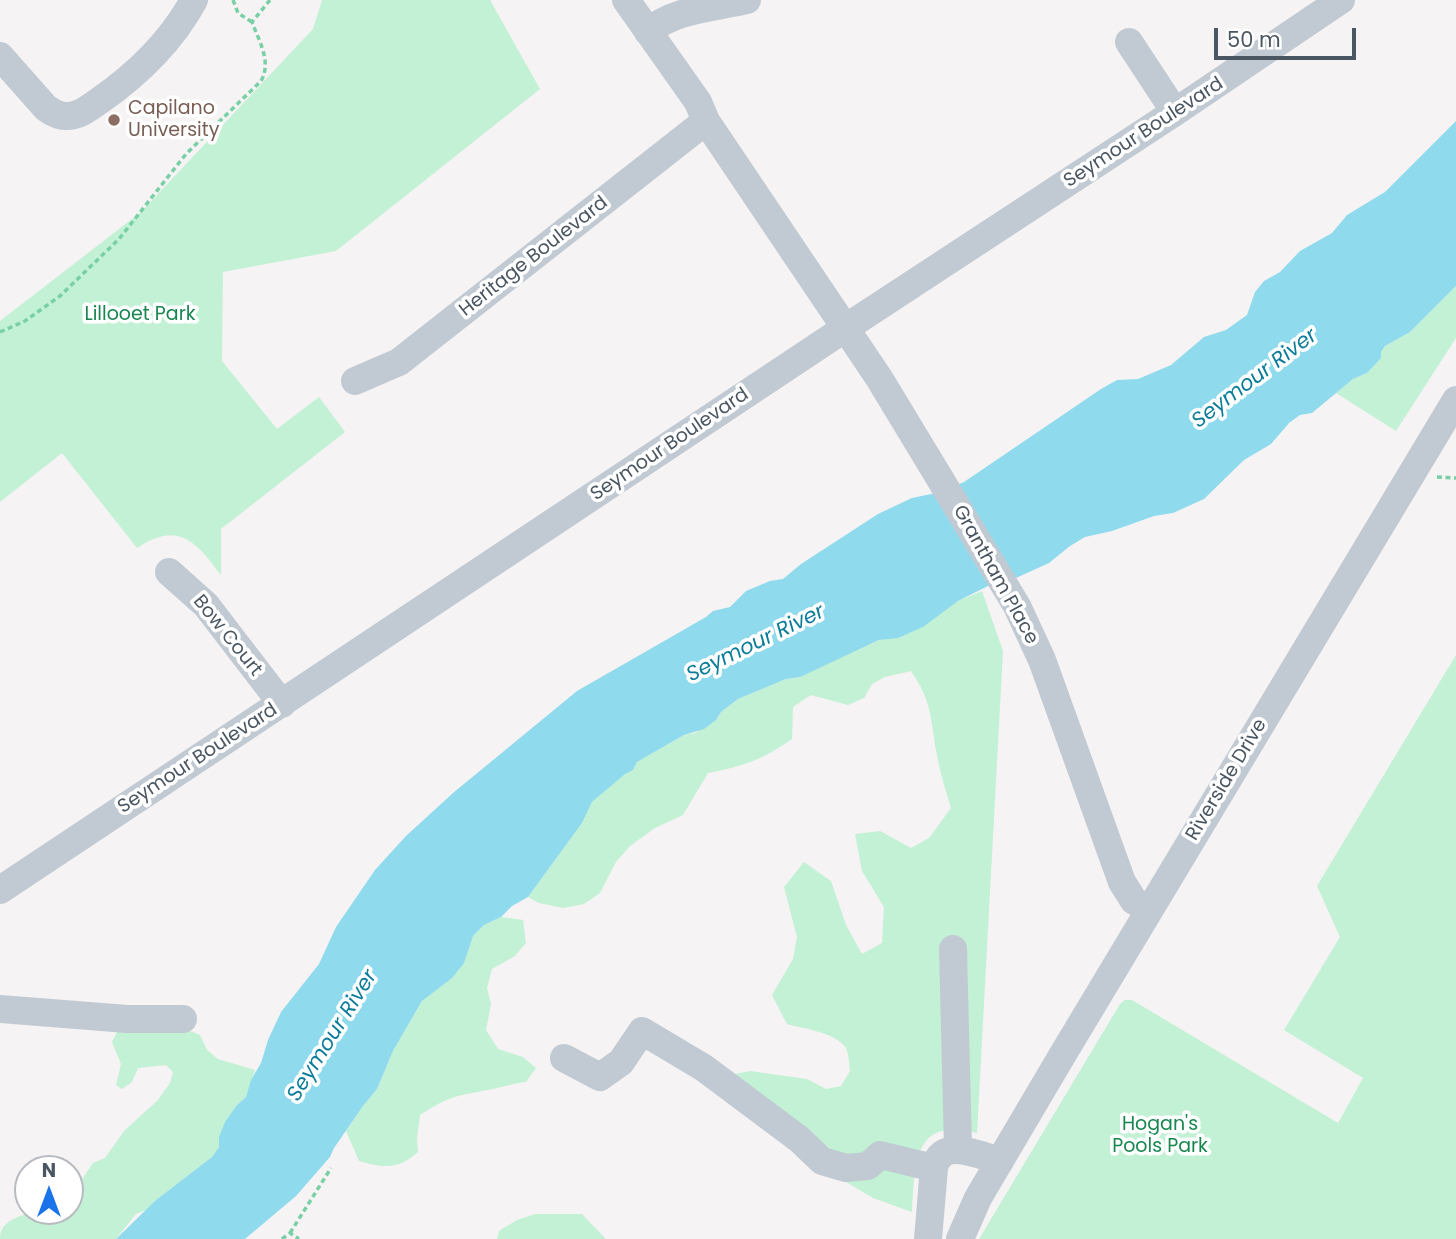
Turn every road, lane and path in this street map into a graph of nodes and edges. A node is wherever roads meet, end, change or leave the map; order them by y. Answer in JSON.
{"nodes":[{"id":1,"x":194,"y":0,"type":"edge"},
{"id":2,"x":233,"y":0,"type":"edge"},
{"id":3,"x":270,"y":0,"type":"edge"},
{"id":4,"x":626,"y":0,"type":"edge"},
{"id":5,"x":747,"y":0,"type":"edge"},
{"id":6,"x":1341,"y":0,"type":"edge"},
{"id":7,"x":252,"y":22,"type":"junction"},
{"id":8,"x":648,"y":32,"type":"junction"},
{"id":9,"x":1129,"y":42,"type":"dead end"},
{"id":10,"x":0,"y":56,"type":"edge"},
{"id":11,"x":1175,"y":113,"type":"junction"},
{"id":12,"x":706,"y":121,"type":"junction"},
{"id":13,"x":844,"y":329,"type":"junction"},
{"id":14,"x":0,"y":332,"type":"edge"},
{"id":15,"x":355,"y":381,"type":"dead end"},
{"id":16,"x":1456,"y":400,"type":"edge"},
{"id":17,"x":169,"y":572,"type":"dead end"},
{"id":18,"x":282,"y":704,"type":"junction"},
{"id":19,"x":0,"y":890,"type":"edge"},
{"id":20,"x":1149,"y":909,"type":"junction"},
{"id":21,"x":953,"y":949,"type":"dead end"},
{"id":22,"x":0,"y":1009,"type":"edge"},
{"id":23,"x":183,"y":1019,"type":"dead end"},
{"id":24,"x":564,"y":1058,"type":"dead end"},
{"id":25,"x":958,"y":1149,"type":"junction"},
{"id":26,"x":993,"y":1159,"type":"junction"},
{"id":27,"x":331,"y":1168,"type":"dead end"},
{"id":28,"x":934,"y":1168,"type":"junction"},
{"id":29,"x":290,"y":1233,"type":"junction"},
{"id":30,"x":282,"y":1239,"type":"edge"},
{"id":31,"x":299,"y":1239,"type":"edge"},
{"id":32,"x":928,"y":1239,"type":"edge"},
{"id":33,"x":960,"y":1239,"type":"edge"}],
"edges":[{"from":1,"to":10,"type":"street"},
{"from":2,"to":7,"type":"path"},
{"from":3,"to":7,"type":"path"},
{"from":4,"to":8,"type":"street"},
{"from":5,"to":8,"type":"street"},
{"from":6,"to":11,"type":"street","name":"Seymour Boulevard"},
{"from":7,"to":14,"type":"path"},
{"from":8,"to":12,"type":"street"},
{"from":9,"to":11,"type":"street"},
{"from":11,"to":13,"type":"street","name":"Seymour Boulevard"},
{"from":12,"to":13,"type":"street"},
{"from":12,"to":15,"type":"street","name":"Heritage Boulevard"},
{"from":13,"to":18,"type":"street","name":"Seymour Boulevard"},
{"from":13,"to":20,"type":"street","name":"Grantham Place"},
{"from":16,"to":20,"type":"street","name":"Riverside Drive"},
{"from":17,"to":18,"type":"street","name":"Bow Court"},
{"from":18,"to":19,"type":"street","name":"Seymour Boulevard"},
{"from":20,"to":26,"type":"street","name":"Riverside Drive"},
{"from":21,"to":25,"type":"street"},
{"from":22,"to":23,"type":"street"},
{"from":24,"to":28,"type":"street"},
{"from":25,"to":26,"type":"street"},
{"from":25,"to":28,"type":"street"},
{"from":26,"to":33,"type":"street","name":"Riverside Drive"},
{"from":27,"to":29,"type":"path"},
{"from":28,"to":32,"type":"street"},
{"from":29,"to":30,"type":"path"},
{"from":29,"to":31,"type":"path"}]}
